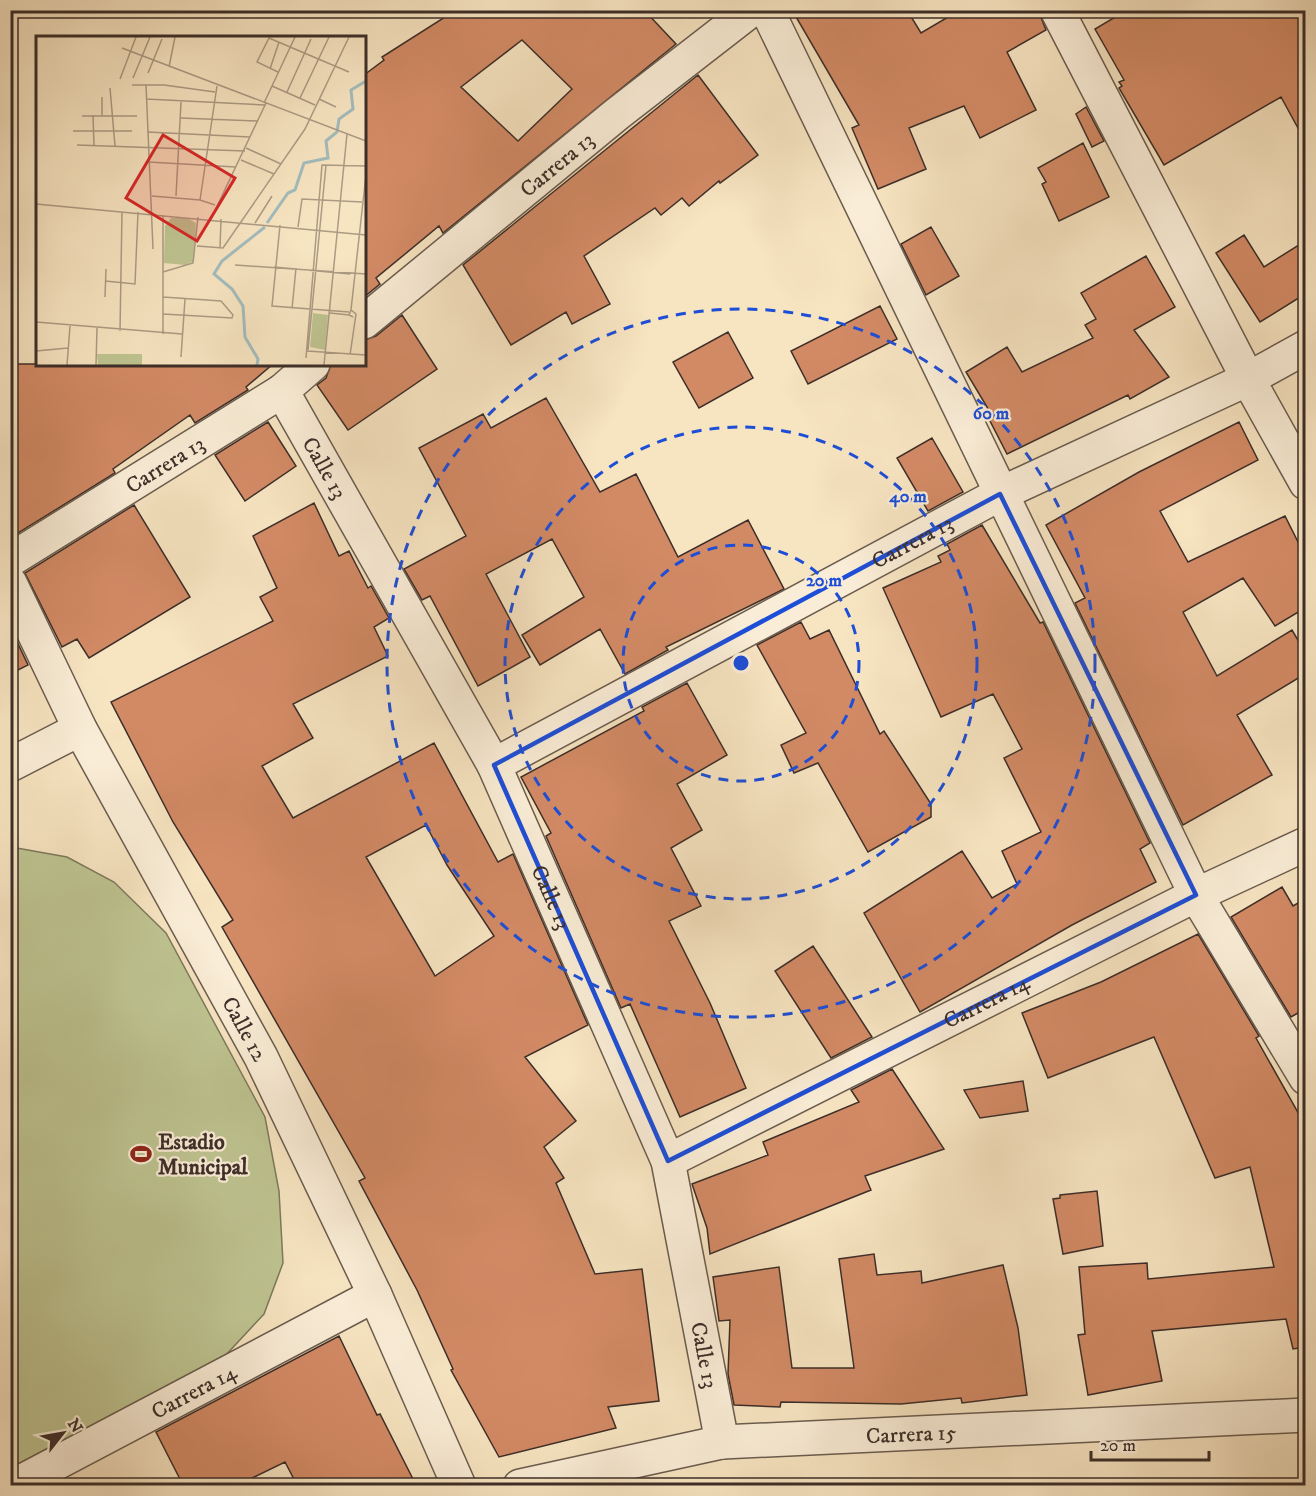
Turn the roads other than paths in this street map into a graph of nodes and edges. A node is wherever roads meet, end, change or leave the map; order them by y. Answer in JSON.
{"nodes":[{"id":1,"x":751,"y":10,"type":"edge"},
{"id":2,"x":767,"y":10,"type":"edge"},
{"id":3,"x":1057,"y":10,"type":"edge"},
{"id":4,"x":366,"y":320,"type":"edge"},
{"id":5,"x":1305,"y":347,"type":"edge"},
{"id":6,"x":312,"y":366,"type":"edge"},
{"id":7,"x":1248,"y":379,"type":"junction"},
{"id":8,"x":282,"y":391,"type":"junction"},
{"id":9,"x":1305,"y":483,"type":"edge"},
{"id":10,"x":1000,"y":494,"type":"junction"},
{"id":11,"x":10,"y":560,"type":"edge"},
{"id":12,"x":10,"y":583,"type":"edge"},
{"id":13,"x":80,"y":729,"type":"junction"},
{"id":14,"x":10,"y":765,"type":"edge"},
{"id":15,"x":494,"y":765,"type":"junction"},
{"id":16,"x":1305,"y":844,"type":"edge"},
{"id":17,"x":1196,"y":894,"type":"junction"},
{"id":18,"x":1305,"y":1078,"type":"edge"},
{"id":19,"x":668,"y":1161,"type":"junction"},
{"id":20,"x":375,"y":1295,"type":"junction"},
{"id":21,"x":1305,"y":1415,"type":"edge"},
{"id":22,"x":722,"y":1442,"type":"junction"},
{"id":23,"x":13,"y":1485,"type":"edge"},
{"id":24,"x":459,"y":1485,"type":"edge"},
{"id":25,"x":520,"y":1485,"type":"edge"}],
"edges":[{"from":1,"to":4,"type":"street","name":"Carrera 13"},
{"from":2,"to":10,"type":"street"},
{"from":3,"to":7,"type":"street"},
{"from":5,"to":7,"type":"street","name":"Carrera 13"},
{"from":6,"to":8,"type":"street","name":"Carrera 13"},
{"from":7,"to":9,"type":"street"},
{"from":7,"to":10,"type":"street","name":"Carrera 13"},
{"from":8,"to":11,"type":"street","name":"Carrera 13"},
{"from":8,"to":15,"type":"street","name":"Calle 13"},
{"from":10,"to":15,"type":"street","name":"Carrera 13"},
{"from":10,"to":17,"type":"street"},
{"from":12,"to":13,"type":"street","name":"Calle 12"},
{"from":13,"to":14,"type":"street"},
{"from":13,"to":20,"type":"street","name":"Calle 12"},
{"from":15,"to":19,"type":"street","name":"Calle 13"},
{"from":16,"to":17,"type":"street","name":"Carrera 14"},
{"from":17,"to":18,"type":"street"},
{"from":17,"to":19,"type":"street","name":"Carrera 14"},
{"from":19,"to":22,"type":"street","name":"Calle 13"},
{"from":20,"to":23,"type":"street","name":"Carrera 14"},
{"from":20,"to":24,"type":"street","name":"Calle 12"},
{"from":21,"to":22,"type":"street","name":"Carrera 15"},
{"from":22,"to":25,"type":"street","name":"Carrera 15"}]}
